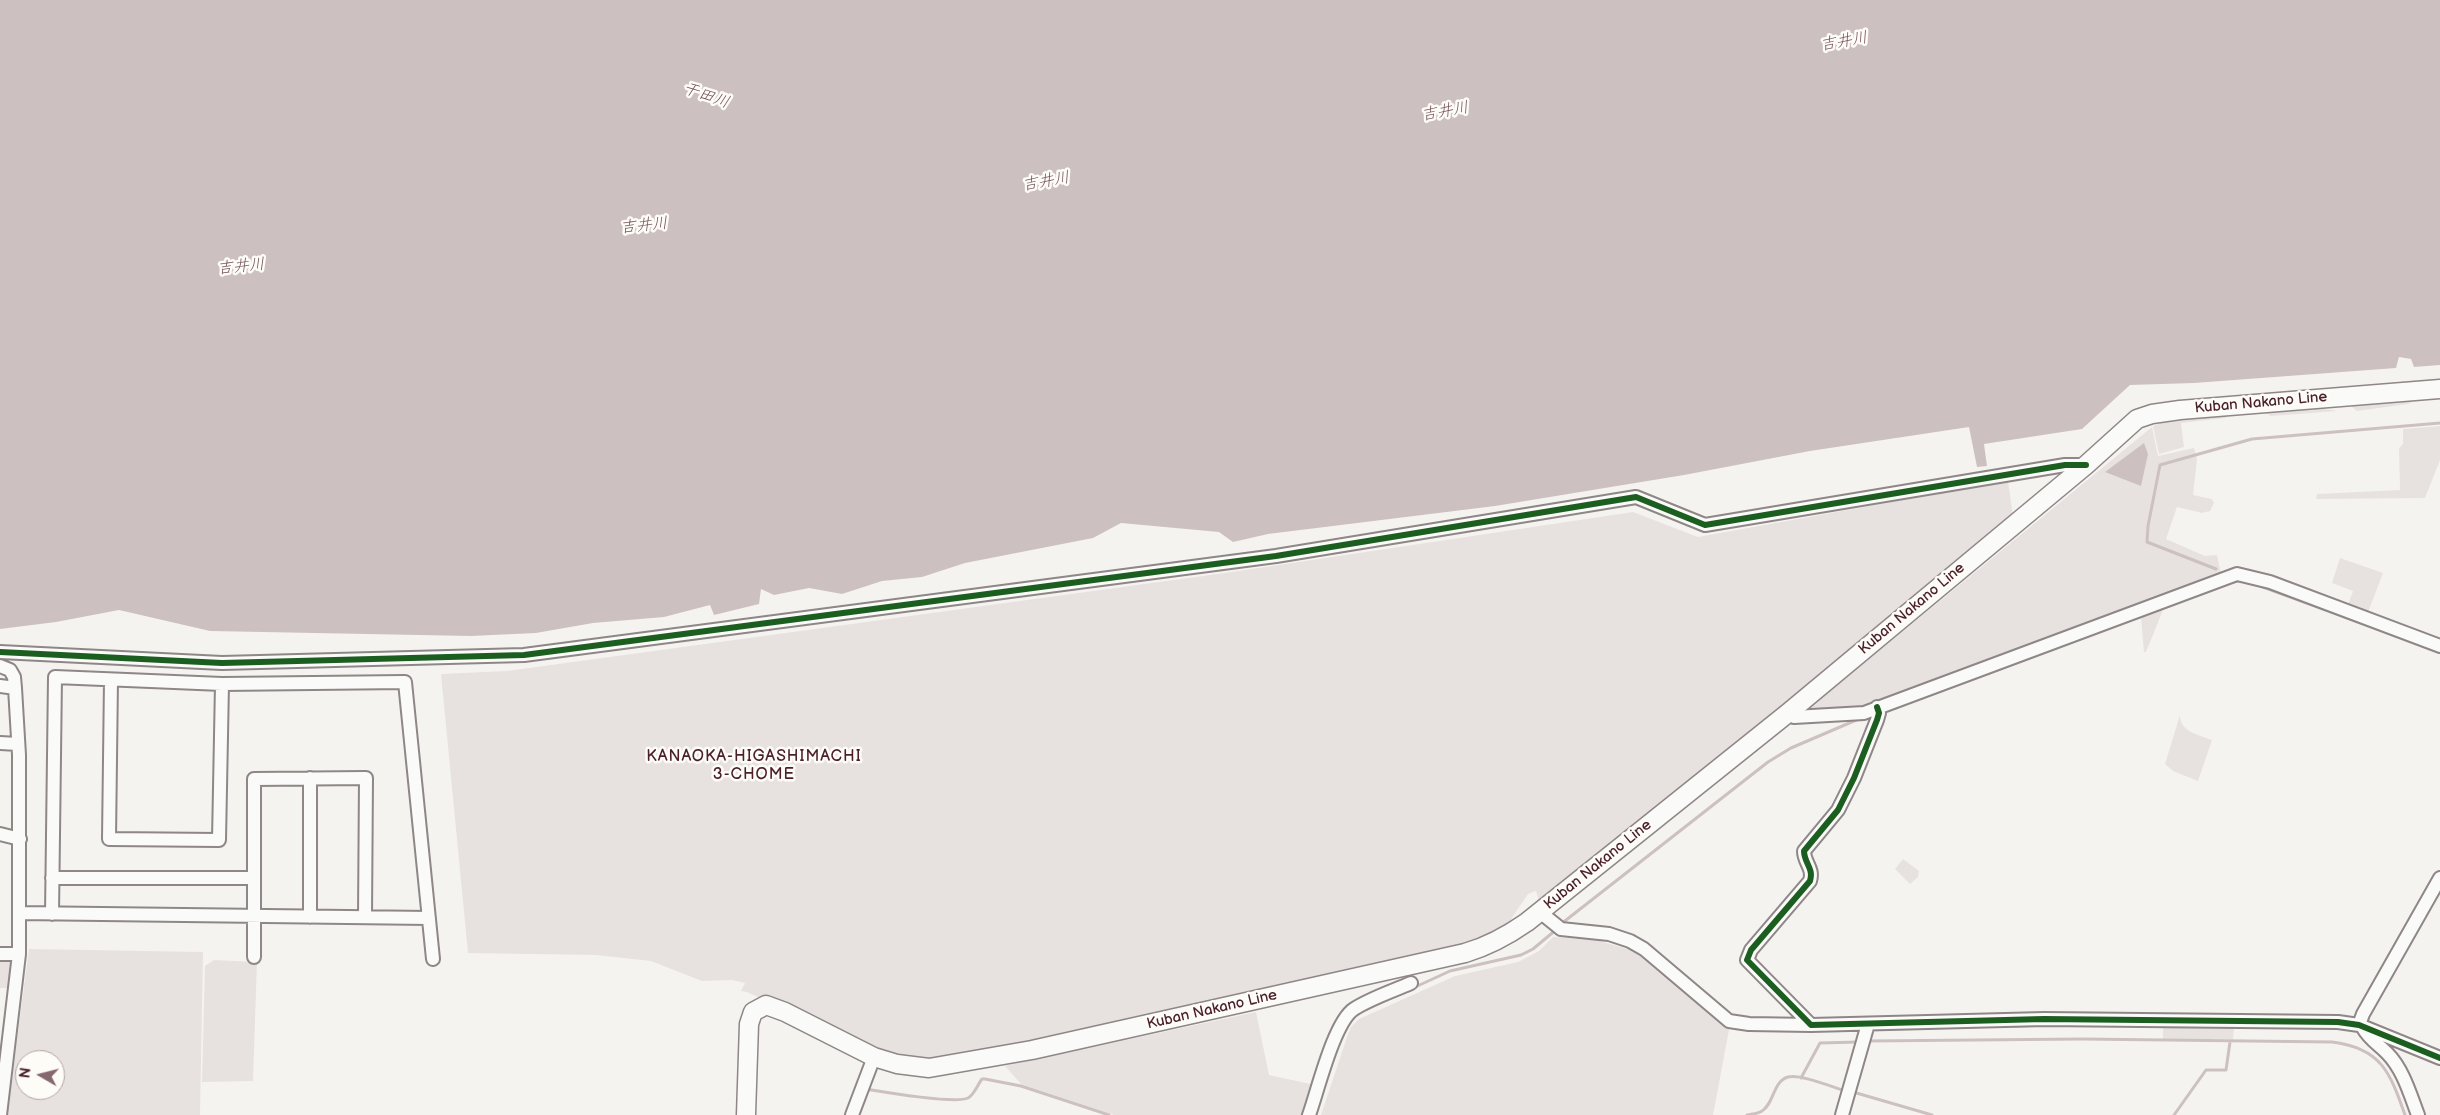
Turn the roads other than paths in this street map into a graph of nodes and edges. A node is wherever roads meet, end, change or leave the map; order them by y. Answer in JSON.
{"nodes":[{"id":1,"x":2440,"y":389,"type":"edge"},
{"id":2,"x":2086,"y":465,"type":"junction"},
{"id":3,"x":2440,"y":646,"type":"edge"},
{"id":4,"x":0,"y":652,"type":"edge"},
{"id":5,"x":0,"y":666,"type":"edge"},
{"id":6,"x":111,"y":680,"type":"junction"},
{"id":7,"x":222,"y":684,"type":"junction"},
{"id":8,"x":0,"y":686,"type":"edge"},
{"id":9,"x":15,"y":688,"type":"junction"},
{"id":10,"x":1878,"y":710,"type":"junction"},
{"id":11,"x":1788,"y":713,"type":"junction"},
{"id":12,"x":0,"y":743,"type":"edge"},
{"id":13,"x":18,"y":744,"type":"junction"},
{"id":14,"x":310,"y":778,"type":"junction"},
{"id":15,"x":0,"y":834,"type":"edge"},
{"id":16,"x":20,"y":839,"type":"junction"},
{"id":17,"x":52,"y":878,"type":"junction"},
{"id":18,"x":254,"y":878,"type":"junction"},
{"id":19,"x":2440,"y":878,"type":"edge"},
{"id":20,"x":1540,"y":912,"type":"junction"},
{"id":21,"x":20,"y":913,"type":"junction"},
{"id":22,"x":52,"y":914,"type":"junction"},
{"id":23,"x":253,"y":917,"type":"junction"},
{"id":24,"x":310,"y":917,"type":"junction"},
{"id":25,"x":365,"y":918,"type":"junction"},
{"id":26,"x":429,"y":918,"type":"junction"},
{"id":27,"x":0,"y":954,"type":"edge"},
{"id":28,"x":19,"y":954,"type":"junction"},
{"id":29,"x":254,"y":956,"type":"dead end"},
{"id":30,"x":433,"y":959,"type":"dead end"},
{"id":31,"x":1411,"y":982,"type":"dead end"},
{"id":32,"x":1811,"y":1025,"type":"junction"},
{"id":33,"x":2361,"y":1026,"type":"junction"},
{"id":34,"x":1868,"y":1027,"type":"junction"},
{"id":35,"x":874,"y":1057,"type":"junction"},
{"id":36,"x":2440,"y":1058,"type":"edge"},
{"id":37,"x":0,"y":1115,"type":"edge"},
{"id":38,"x":746,"y":1115,"type":"edge"},
{"id":39,"x":852,"y":1115,"type":"edge"},
{"id":40,"x":1309,"y":1115,"type":"edge"},
{"id":41,"x":1842,"y":1115,"type":"edge"},
{"id":42,"x":2418,"y":1115,"type":"edge"}],
"edges":[{"from":1,"to":2,"type":"main road","name":"Kuban Nakano Line"},
{"from":2,"to":4,"type":"street"},
{"from":2,"to":11,"type":"main road","name":"Kuban Nakano Line"},
{"from":3,"to":10,"type":"street"},
{"from":5,"to":9,"type":"street"},
{"from":6,"to":7,"type":"street"},
{"from":6,"to":7,"type":"street"},
{"from":6,"to":17,"type":"street"},
{"from":7,"to":26,"type":"street"},
{"from":8,"to":9,"type":"street"},
{"from":9,"to":13,"type":"street"},
{"from":10,"to":11,"type":"street"},
{"from":10,"to":32,"type":"street"},
{"from":11,"to":20,"type":"main road","name":"Kuban Nakano Line"},
{"from":12,"to":13,"type":"street"},
{"from":13,"to":16,"type":"street"},
{"from":14,"to":18,"type":"street"},
{"from":14,"to":24,"type":"street"},
{"from":14,"to":25,"type":"street"},
{"from":15,"to":16,"type":"street"},
{"from":16,"to":21,"type":"street"},
{"from":17,"to":18,"type":"street"},
{"from":17,"to":22,"type":"street"},
{"from":18,"to":23,"type":"street"},
{"from":19,"to":33,"type":"street"},
{"from":20,"to":32,"type":"street"},
{"from":20,"to":35,"type":"main road","name":"Kuban Nakano Line"},
{"from":21,"to":22,"type":"street"},
{"from":21,"to":28,"type":"street"},
{"from":22,"to":23,"type":"street"},
{"from":23,"to":24,"type":"street"},
{"from":23,"to":29,"type":"street"},
{"from":24,"to":25,"type":"street"},
{"from":25,"to":26,"type":"street"},
{"from":26,"to":30,"type":"street"},
{"from":27,"to":28,"type":"street"},
{"from":28,"to":37,"type":"street"},
{"from":31,"to":40,"type":"street"},
{"from":32,"to":34,"type":"street"},
{"from":33,"to":34,"type":"street"},
{"from":33,"to":36,"type":"street"},
{"from":33,"to":42,"type":"street"},
{"from":34,"to":41,"type":"street"},
{"from":35,"to":38,"type":"main road","name":"Kuban Nakano Line"},
{"from":35,"to":39,"type":"street"}]}
